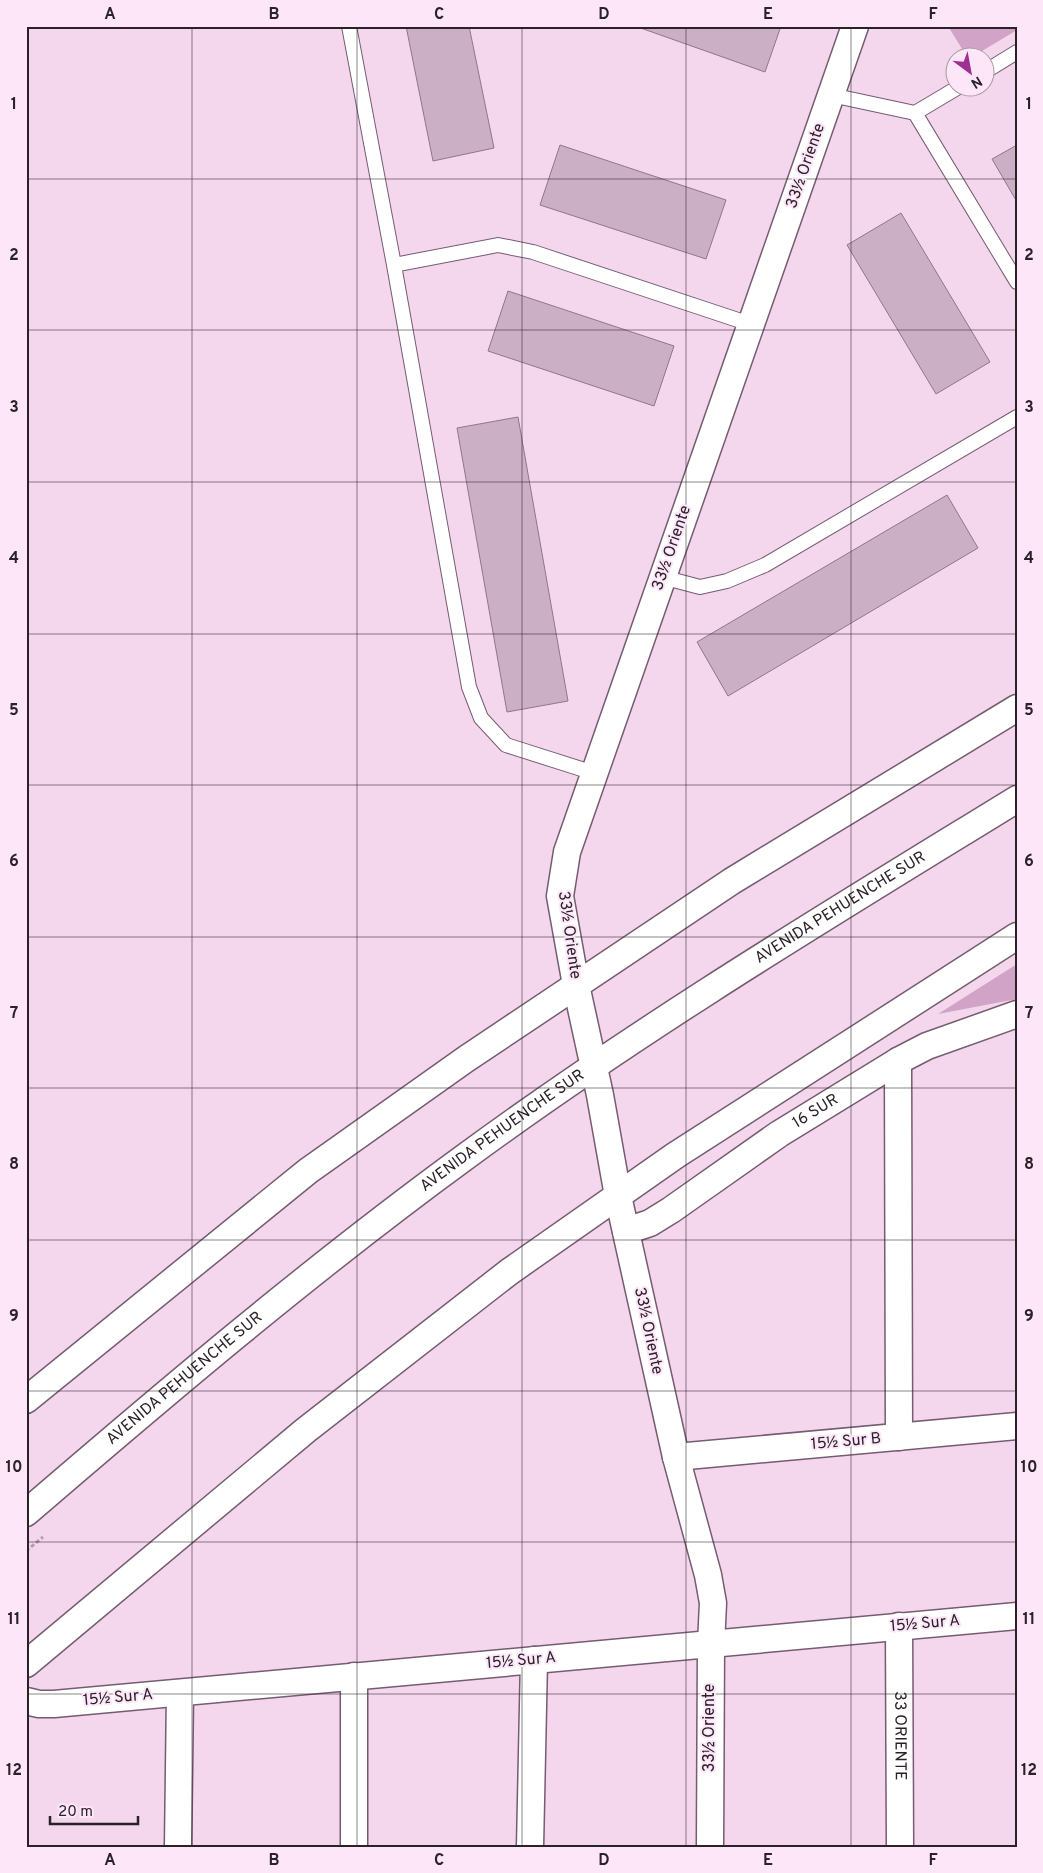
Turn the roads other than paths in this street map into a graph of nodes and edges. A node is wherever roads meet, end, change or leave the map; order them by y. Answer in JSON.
{"nodes":[{"id":1,"x":349,"y":26,"type":"edge"},
{"id":2,"x":855,"y":26,"type":"edge"},
{"id":3,"x":1017,"y":52,"type":"edge"},
{"id":4,"x":996,"y":65,"type":"edge"},
{"id":5,"x":831,"y":94,"type":"junction"},
{"id":6,"x":946,"y":95,"type":"edge"},
{"id":7,"x":915,"y":113,"type":"junction"},
{"id":8,"x":394,"y":265,"type":"junction"},
{"id":9,"x":1017,"y":282,"type":"edge"},
{"id":10,"x":750,"y":324,"type":"junction"},
{"id":11,"x":1017,"y":417,"type":"edge"},
{"id":12,"x":662,"y":577,"type":"junction"},
{"id":13,"x":1017,"y":708,"type":"edge"},
{"id":14,"x":594,"y":773,"type":"junction"},
{"id":15,"x":1017,"y":799,"type":"edge"},
{"id":16,"x":1017,"y":936,"type":"edge"},
{"id":17,"x":576,"y":985,"type":"junction"},
{"id":18,"x":1017,"y":1014,"type":"edge"},
{"id":19,"x":898,"y":1061,"type":"junction"},
{"id":20,"x":594,"y":1066,"type":"junction"},
{"id":21,"x":618,"y":1196,"type":"junction"},
{"id":22,"x":626,"y":1231,"type":"junction"},
{"id":23,"x":26,"y":1400,"type":"edge"},
{"id":24,"x":1017,"y":1426,"type":"edge"},
{"id":25,"x":900,"y":1437,"type":"junction"},
{"id":26,"x":676,"y":1457,"type":"junction"},
{"id":27,"x":26,"y":1512,"type":"edge"},
{"id":28,"x":1017,"y":1616,"type":"edge"},
{"id":29,"x":900,"y":1626,"type":"junction"},
{"id":30,"x":711,"y":1644,"type":"junction"},
{"id":31,"x":534,"y":1660,"type":"junction"},
{"id":32,"x":26,"y":1664,"type":"edge"},
{"id":33,"x":354,"y":1676,"type":"junction"},
{"id":34,"x":180,"y":1693,"type":"junction"},
{"id":35,"x":26,"y":1701,"type":"edge"},
{"id":36,"x":178,"y":1847,"type":"edge"},
{"id":37,"x":354,"y":1847,"type":"edge"},
{"id":38,"x":530,"y":1847,"type":"edge"},
{"id":39,"x":710,"y":1847,"type":"edge"},
{"id":40,"x":900,"y":1847,"type":"edge"}],
"edges":[{"from":1,"to":8,"type":"lane"},
{"from":2,"to":5,"type":"street","name":"33½ Oriente"},
{"from":3,"to":4,"type":"lane"},
{"from":5,"to":7,"type":"lane"},
{"from":5,"to":10,"type":"street","name":"33½ Oriente"},
{"from":6,"to":7,"type":"lane"},
{"from":7,"to":9,"type":"lane"},
{"from":8,"to":10,"type":"lane"},
{"from":8,"to":14,"type":"lane"},
{"from":10,"to":12,"type":"street","name":"33½ Oriente"},
{"from":11,"to":12,"type":"lane"},
{"from":12,"to":14,"type":"street","name":"33½ Oriente"},
{"from":13,"to":17,"type":"street"},
{"from":14,"to":17,"type":"street","name":"33½ Oriente"},
{"from":15,"to":20,"type":"street","name":"AVENIDA PEHUENCHE SUR"},
{"from":16,"to":21,"type":"street"},
{"from":17,"to":20,"type":"street","name":"33½ Oriente"},
{"from":17,"to":23,"type":"street"},
{"from":18,"to":19,"type":"street","name":"16 SUR"},
{"from":19,"to":22,"type":"street","name":"16 SUR"},
{"from":19,"to":25,"type":"street"},
{"from":20,"to":21,"type":"street","name":"33½ Oriente"},
{"from":20,"to":27,"type":"street","name":"AVENIDA PEHUENCHE SUR"},
{"from":21,"to":22,"type":"street","name":"33½ Oriente"},
{"from":21,"to":32,"type":"street"},
{"from":22,"to":26,"type":"street","name":"33½ Oriente"},
{"from":24,"to":25,"type":"street","name":"15½ Sur B"},
{"from":25,"to":26,"type":"street","name":"15½ Sur B"},
{"from":26,"to":30,"type":"street","name":"33½ Oriente"},
{"from":28,"to":29,"type":"street","name":"15½ Sur A"},
{"from":29,"to":30,"type":"street","name":"15½ Sur A"},
{"from":29,"to":40,"type":"street","name":"33 ORIENTE"},
{"from":30,"to":31,"type":"street","name":"15½ Sur A"},
{"from":30,"to":39,"type":"street","name":"33½ Oriente"},
{"from":31,"to":33,"type":"street","name":"15½ Sur A"},
{"from":31,"to":38,"type":"street"},
{"from":33,"to":34,"type":"street","name":"15½ Sur A"},
{"from":33,"to":37,"type":"street"},
{"from":34,"to":35,"type":"street","name":"15½ Sur A"},
{"from":34,"to":36,"type":"street"}]}
